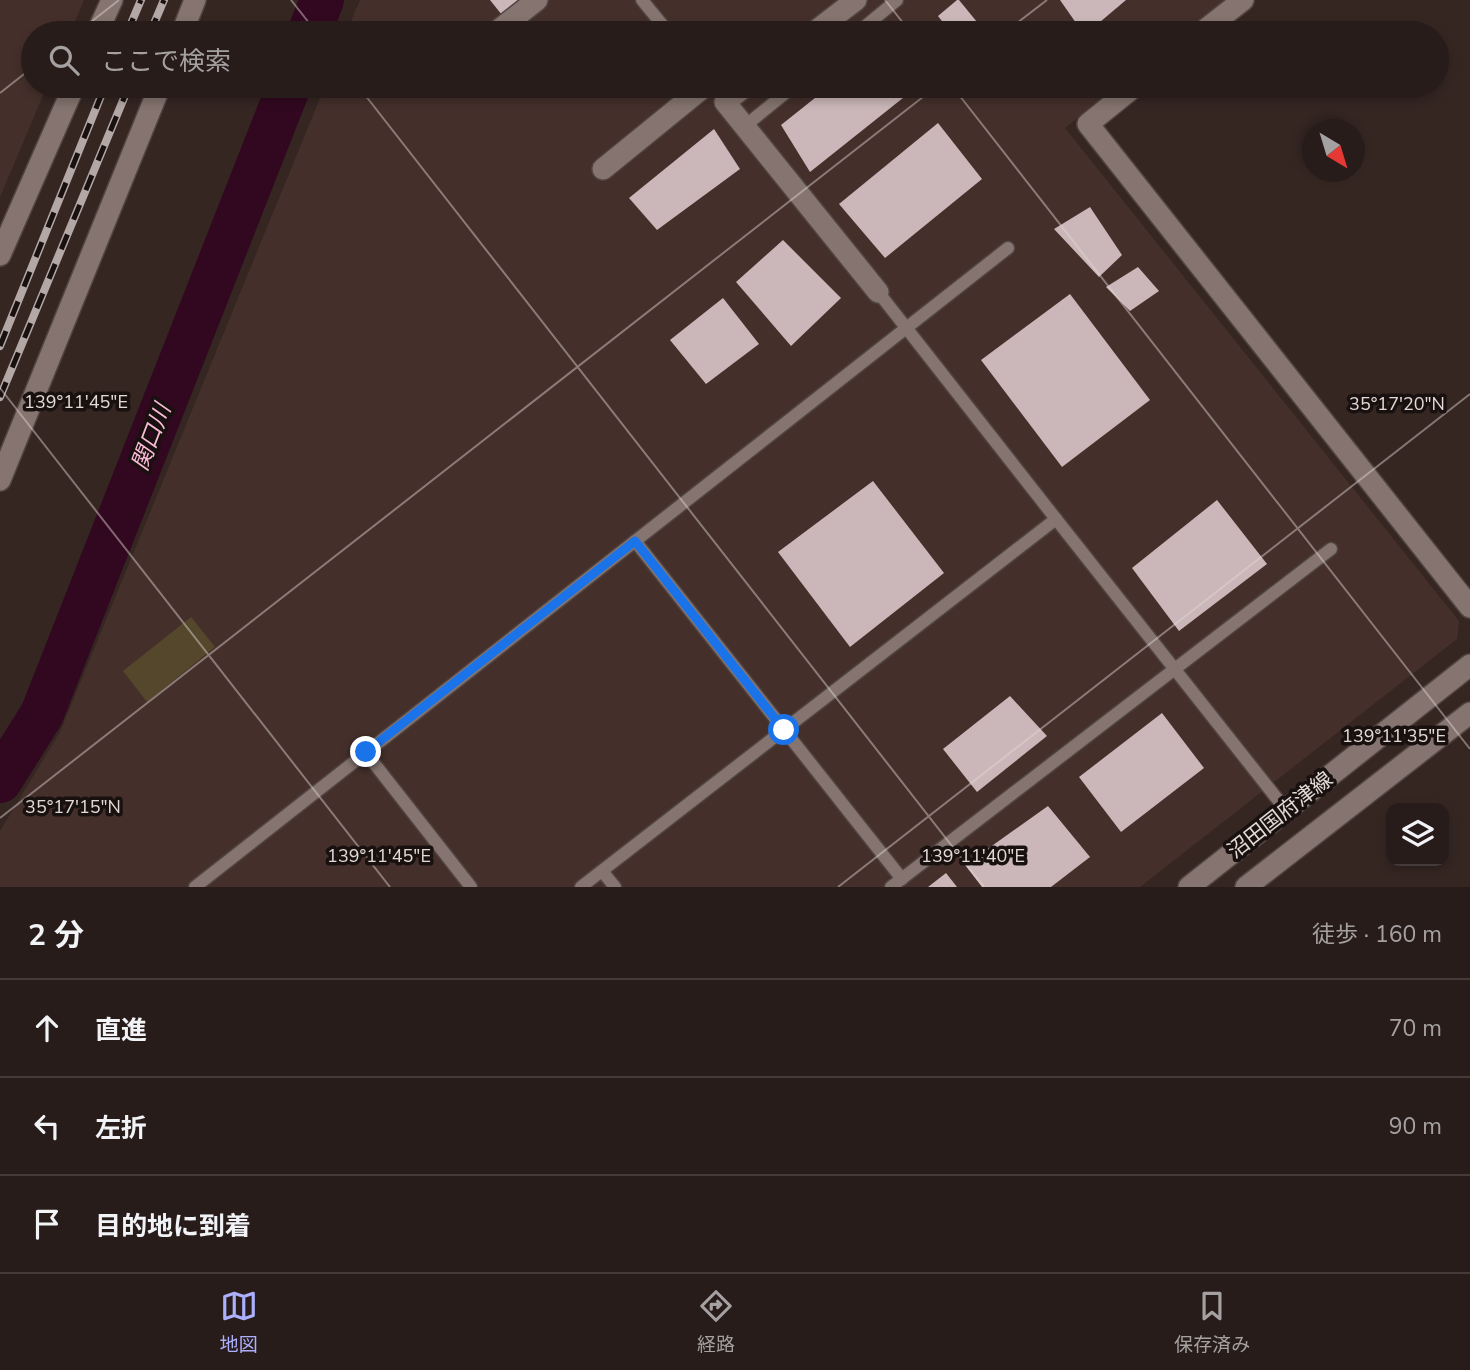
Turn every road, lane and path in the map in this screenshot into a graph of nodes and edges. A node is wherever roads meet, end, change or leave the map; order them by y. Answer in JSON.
{"nodes":[{"id":1,"x":112,"y":0,"type":"edge"},
{"id":2,"x":195,"y":0,"type":"edge"},
{"id":3,"x":537,"y":0,"type":"edge"},
{"id":4,"x":642,"y":0,"type":"edge"},
{"id":5,"x":856,"y":0,"type":"edge"},
{"id":6,"x":897,"y":0,"type":"edge"},
{"id":7,"x":1243,"y":0,"type":"edge"},
{"id":8,"x":102,"y":21,"type":"edge"},
{"id":9,"x":186,"y":21,"type":"edge"},
{"id":10,"x":510,"y":21,"type":"edge"},
{"id":11,"x":659,"y":21,"type":"edge"},
{"id":12,"x":829,"y":21,"type":"edge"},
{"id":13,"x":872,"y":21,"type":"edge"},
{"id":14,"x":1216,"y":21,"type":"edge"},
{"id":15,"x":69,"y":98,"type":"edge"},
{"id":16,"x":155,"y":98,"type":"edge"},
{"id":17,"x":690,"y":98,"type":"edge"},
{"id":18,"x":722,"y":98,"type":"edge"},
{"id":19,"x":722,"y":98,"type":"edge"},
{"id":20,"x":779,"y":98,"type":"edge"},
{"id":21,"x":1120,"y":98,"type":"edge"},
{"id":22,"x":745,"y":126,"type":"junction"},
{"id":23,"x":603,"y":169,"type":"dead end"},
{"id":24,"x":1007,"y":248,"type":"dead end"},
{"id":25,"x":0,"y":255,"type":"edge"},
{"id":26,"x":878,"y":292,"type":"junction"},
{"id":27,"x":907,"y":328,"type":"junction"},
{"id":28,"x":0,"y":480,"type":"edge"},
{"id":29,"x":1056,"y":519,"type":"junction"},
{"id":30,"x":635,"y":541,"type":"junction"},
{"id":31,"x":1331,"y":548,"type":"dead end"},
{"id":32,"x":1470,"y":607,"type":"edge"},
{"id":33,"x":1470,"y":665,"type":"edge"},
{"id":34,"x":1174,"y":668,"type":"junction"},
{"id":35,"x":1470,"y":713,"type":"edge"},
{"id":36,"x":784,"y":730,"type":"junction"},
{"id":37,"x":366,"y":752,"type":"junction"},
{"id":38,"x":1286,"y":810,"type":"junction"},
{"id":39,"x":602,"y":871,"type":"junction"},
{"id":40,"x":896,"y":883,"type":"edge"},
{"id":41,"x":195,"y":887,"type":"edge"},
{"id":42,"x":471,"y":887,"type":"edge"},
{"id":43,"x":581,"y":887,"type":"edge"},
{"id":44,"x":615,"y":887,"type":"edge"},
{"id":45,"x":1189,"y":887,"type":"edge"},
{"id":46,"x":1246,"y":887,"type":"edge"}],
"edges":[{"from":1,"to":8,"type":"street"},
{"from":2,"to":9,"type":"street"},
{"from":3,"to":10,"type":"street"},
{"from":4,"to":11,"type":"lane"},
{"from":5,"to":12,"type":"street"},
{"from":6,"to":13,"type":"lane"},
{"from":7,"to":14,"type":"street"},
{"from":15,"to":25,"type":"street"},
{"from":16,"to":28,"type":"street"},
{"from":17,"to":23,"type":"street"},
{"from":18,"to":22,"type":"lane"},
{"from":19,"to":26,"type":"street"},
{"from":20,"to":22,"type":"lane"},
{"from":21,"to":32,"type":"street"},
{"from":22,"to":26,"type":"lane"},
{"from":24,"to":27,"type":"lane"},
{"from":26,"to":27,"type":"lane"},
{"from":27,"to":29,"type":"lane"},
{"from":27,"to":30,"type":"lane"},
{"from":29,"to":34,"type":"lane"},
{"from":29,"to":36,"type":"lane"},
{"from":30,"to":36,"type":"lane"},
{"from":30,"to":37,"type":"lane"},
{"from":31,"to":34,"type":"lane"},
{"from":33,"to":38,"type":"street","name":"沼田国府津線"},
{"from":34,"to":38,"type":"lane"},
{"from":34,"to":40,"type":"lane"},
{"from":35,"to":46,"type":"street","name":"沼田国府津線"},
{"from":36,"to":39,"type":"lane"},
{"from":36,"to":40,"type":"lane"},
{"from":37,"to":41,"type":"lane"},
{"from":37,"to":42,"type":"lane"},
{"from":38,"to":45,"type":"street","name":"沼田国府津線"},
{"from":39,"to":43,"type":"lane"},
{"from":39,"to":44,"type":"lane"}]}
